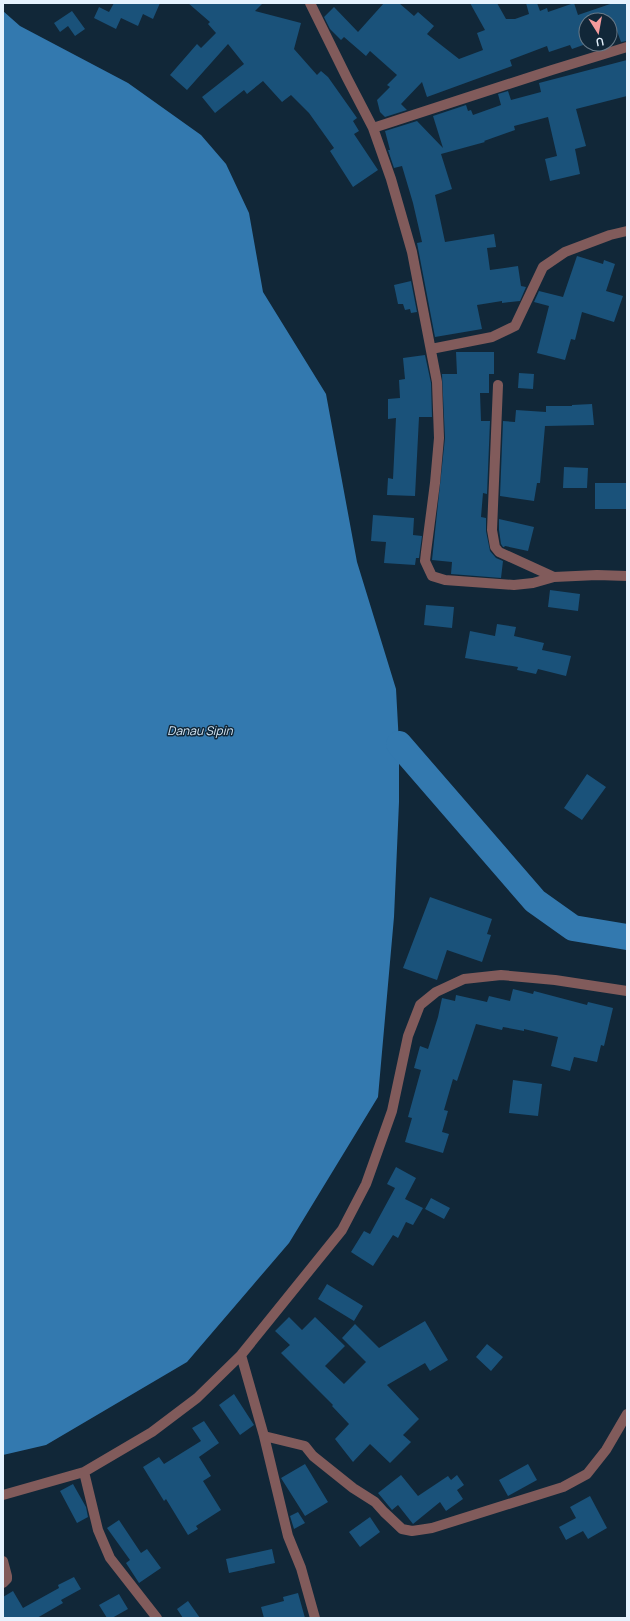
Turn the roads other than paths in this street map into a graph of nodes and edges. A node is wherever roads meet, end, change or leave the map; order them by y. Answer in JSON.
{"nodes":[{"id":1,"x":310,"y":3,"type":"edge"},
{"id":2,"x":627,"y":47,"type":"edge"},
{"id":3,"x":373,"y":128,"type":"junction"},
{"id":4,"x":627,"y":231,"type":"edge"},
{"id":5,"x":431,"y":349,"type":"junction"},
{"id":6,"x":498,"y":385,"type":"dead end"},
{"id":7,"x":627,"y":576,"type":"edge"},
{"id":8,"x":554,"y":577,"type":"junction"},
{"id":9,"x":627,"y":991,"type":"edge"},
{"id":10,"x":241,"y":1355,"type":"junction"},
{"id":11,"x":627,"y":1414,"type":"edge"},
{"id":12,"x":264,"y":1436,"type":"junction"},
{"id":13,"x":84,"y":1472,"type":"junction"},
{"id":14,"x":3,"y":1495,"type":"edge"},
{"id":15,"x":3,"y":1561,"type":"edge"},
{"id":16,"x":3,"y":1583,"type":"edge"},
{"id":17,"x":157,"y":1618,"type":"edge"},
{"id":18,"x":314,"y":1618,"type":"edge"}],
"edges":[{"from":1,"to":3,"type":"street"},
{"from":2,"to":3,"type":"street"},
{"from":3,"to":5,"type":"street"},
{"from":4,"to":5,"type":"street"},
{"from":5,"to":8,"type":"street"},
{"from":6,"to":8,"type":"street"},
{"from":7,"to":8,"type":"street"},
{"from":9,"to":10,"type":"street"},
{"from":10,"to":12,"type":"street"},
{"from":10,"to":13,"type":"street"},
{"from":11,"to":12,"type":"street"},
{"from":12,"to":18,"type":"street"},
{"from":13,"to":14,"type":"street"},
{"from":13,"to":17,"type":"street"},
{"from":15,"to":16,"type":"street"}]}
